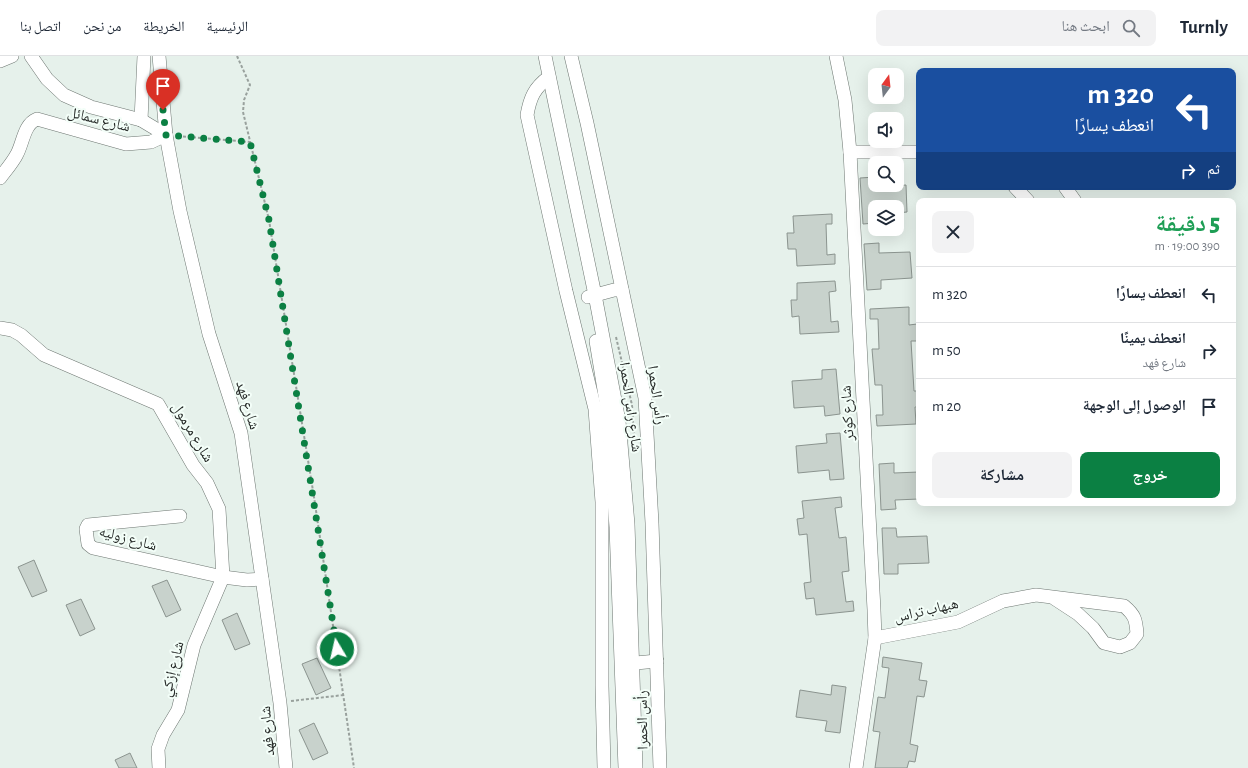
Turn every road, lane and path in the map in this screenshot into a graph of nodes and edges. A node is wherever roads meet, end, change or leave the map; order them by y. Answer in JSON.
{"nodes":[{"id":1,"x":12,"y":56,"type":"edge"},
{"id":2,"x":31,"y":56,"type":"edge"},
{"id":3,"x":144,"y":56,"type":"edge"},
{"id":4,"x":159,"y":56,"type":"edge"},
{"id":5,"x":237,"y":56,"type":"edge"},
{"id":6,"x":536,"y":56,"type":"edge"},
{"id":7,"x":545,"y":56,"type":"edge"},
{"id":8,"x":571,"y":56,"type":"edge"},
{"id":9,"x":836,"y":56,"type":"edge"},
{"id":10,"x":0,"y":61,"type":"edge"},
{"id":11,"x":545,"y":80,"type":"junction"},
{"id":12,"x":141,"y":120,"type":"junction"},
{"id":13,"x":166,"y":135,"type":"junction"},
{"id":14,"x":250,"y":142,"type":"junction"},
{"id":15,"x":850,"y":152,"type":"junction"},
{"id":16,"x":916,"y":152,"type":"edge"},
{"id":17,"x":0,"y":178,"type":"edge"},
{"id":18,"x":1018,"y":190,"type":"edge"},
{"id":19,"x":1025,"y":198,"type":"edge"},
{"id":20,"x":622,"y":290,"type":"junction"},
{"id":21,"x":592,"y":296,"type":"junction"},
{"id":22,"x":0,"y":328,"type":"edge"},
{"id":23,"x":606,"y":408,"type":"junction"},
{"id":24,"x":180,"y":516,"type":"dead end"},
{"id":25,"x":223,"y":577,"type":"junction"},
{"id":26,"x":262,"y":579,"type":"junction"},
{"id":27,"x":1052,"y":597,"type":"junction"},
{"id":28,"x":875,"y":638,"type":"junction"},
{"id":29,"x":657,"y":661,"type":"junction"},
{"id":30,"x":627,"y":664,"type":"junction"},
{"id":31,"x":344,"y":694,"type":"junction"},
{"id":32,"x":280,"y":703,"type":"junction"},
{"id":33,"x":631,"y":765,"type":"edge"},
{"id":34,"x":604,"y":766,"type":"edge"},
{"id":35,"x":159,"y":768,"type":"edge"},
{"id":36,"x":286,"y":768,"type":"edge"},
{"id":37,"x":354,"y":768,"type":"edge"},
{"id":38,"x":660,"y":768,"type":"edge"},
{"id":39,"x":856,"y":768,"type":"edge"}],
"edges":[{"from":1,"to":10,"type":"street"},
{"from":2,"to":12,"type":"street"},
{"from":3,"to":12,"type":"street"},
{"from":4,"to":13,"type":"street","name":"شارع فهد"},
{"from":5,"to":14,"type":"path"},
{"from":6,"to":11,"type":"street","name":"شارع راس الحمرا"},
{"from":7,"to":11,"type":"street","name":"شارع راس الحمرا"},
{"from":8,"to":20,"type":"street","name":"رأس الحمرا"},
{"from":9,"to":15,"type":"street","name":"شارع كوثر"},
{"from":11,"to":21,"type":"street","name":"شارع راس الحمرا"},
{"from":11,"to":23,"type":"street"},
{"from":12,"to":13,"type":"street"},
{"from":13,"to":14,"type":"path"},
{"from":13,"to":17,"type":"street","name":"شارع سمائل"},
{"from":13,"to":26,"type":"street","name":"شارع فهد"},
{"from":14,"to":31,"type":"path"},
{"from":15,"to":16,"type":"street"},
{"from":15,"to":28,"type":"street","name":"شارع كوثر"},
{"from":18,"to":19,"type":"street"},
{"from":20,"to":21,"type":"street"},
{"from":20,"to":29,"type":"street","name":"رأس الحمرا"},
{"from":21,"to":23,"type":"street","name":"شارع راس الحمرا"},
{"from":22,"to":25,"type":"street","name":"شارع مرمول"},
{"from":23,"to":30,"type":"street","name":"شارع راس الحمرا"},
{"from":23,"to":34,"type":"street"},
{"from":24,"to":25,"type":"street","name":"شارع زوليه"},
{"from":25,"to":26,"type":"street"},
{"from":25,"to":35,"type":"street","name":"شارع إزكي"},
{"from":26,"to":32,"type":"street","name":"شارع فهد"},
{"from":27,"to":27,"type":"street","name":"هبهاب تراس"},
{"from":27,"to":28,"type":"street","name":"هبهاب تراس"},
{"from":28,"to":39,"type":"street","name":"شارع كوثر"},
{"from":29,"to":30,"type":"street"},
{"from":29,"to":38,"type":"street","name":"رأس الحمرا"},
{"from":30,"to":33,"type":"street","name":"شارع راس الحمرا"},
{"from":31,"to":32,"type":"path"},
{"from":31,"to":37,"type":"path"},
{"from":32,"to":36,"type":"street","name":"شارع فهد"},
{"from":33,"to":34,"type":"street"}]}
